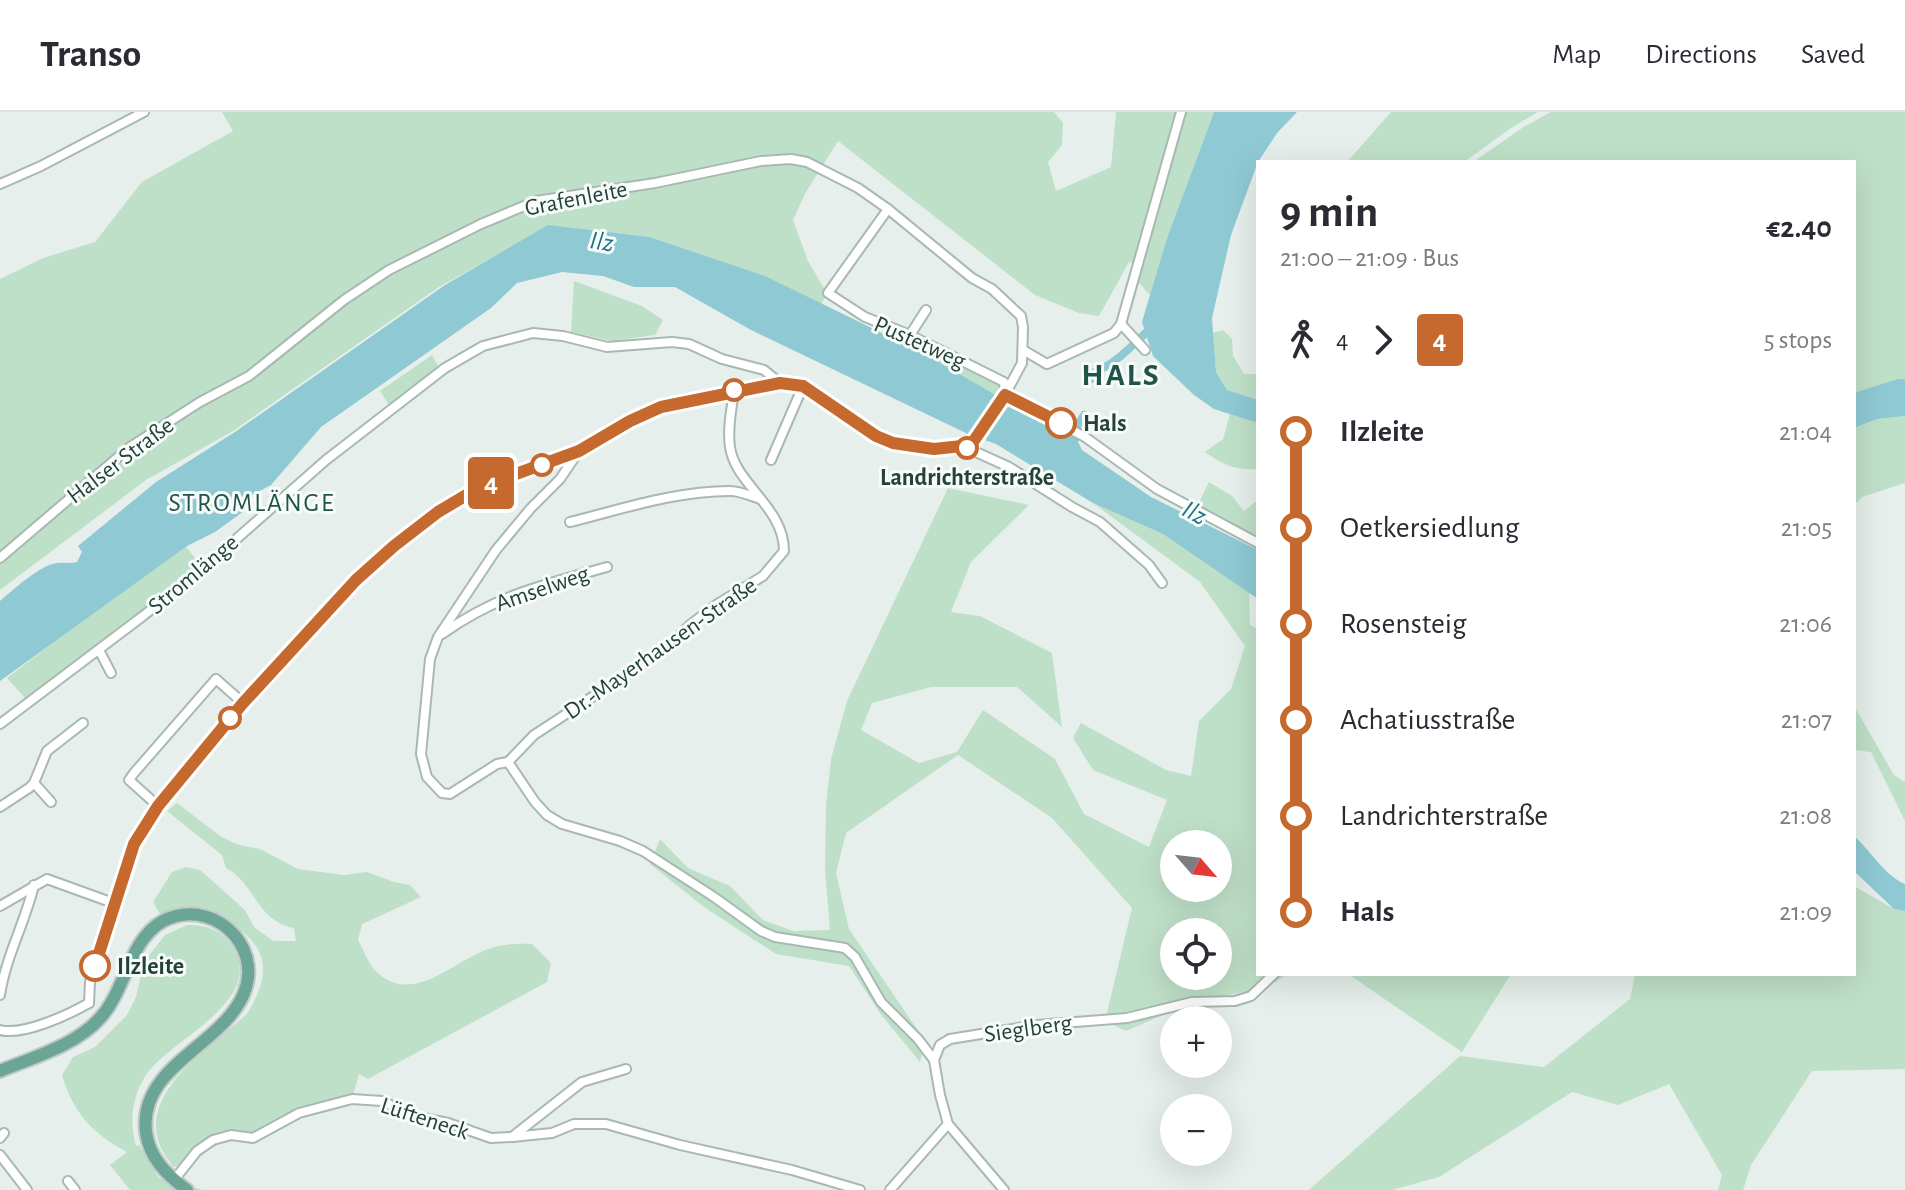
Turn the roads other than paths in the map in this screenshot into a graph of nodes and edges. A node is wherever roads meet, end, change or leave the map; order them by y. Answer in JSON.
{"nodes":[{"id":1,"x":144,"y":112,"type":"edge"},
{"id":2,"x":1181,"y":112,"type":"edge"},
{"id":3,"x":0,"y":184,"type":"edge"},
{"id":4,"x":888,"y":209,"type":"junction"},
{"id":5,"x":926,"y":310,"type":"dead end"},
{"id":6,"x":1121,"y":324,"type":"junction"},
{"id":7,"x":910,"y":335,"type":"junction"},
{"id":8,"x":1142,"y":348,"type":"dead end"},
{"id":9,"x":1023,"y":350,"type":"junction"},
{"id":10,"x":249,"y":376,"type":"joint"},
{"id":11,"x":780,"y":383,"type":"junction"},
{"id":12,"x":803,"y":386,"type":"junction"},
{"id":13,"x":734,"y":390,"type":"junction"},
{"id":14,"x":1005,"y":395,"type":"junction"},
{"id":15,"x":967,"y":448,"type":"junction"},
{"id":16,"x":579,"y":451,"type":"junction"},
{"id":17,"x":771,"y":460,"type":"dead end"},
{"id":18,"x":762,"y":500,"type":"junction"},
{"id":19,"x":570,"y":522,"type":"dead end"},
{"id":20,"x":1256,"y":542,"type":"edge"},
{"id":21,"x":0,"y":558,"type":"edge"},
{"id":22,"x":607,"y":567,"type":"dead end"},
{"id":23,"x":1162,"y":583,"type":"dead end"},
{"id":24,"x":438,"y":637,"type":"junction"},
{"id":25,"x":99,"y":650,"type":"junction"},
{"id":26,"x":111,"y":673,"type":"dead end"},
{"id":27,"x":243,"y":703,"type":"junction"},
{"id":28,"x":83,"y":723,"type":"dead end"},
{"id":29,"x":0,"y":724,"type":"edge"},
{"id":30,"x":508,"y":762,"type":"junction"},
{"id":31,"x":34,"y":783,"type":"junction"},
{"id":32,"x":51,"y":802,"type":"dead end"},
{"id":33,"x":158,"y":806,"type":"junction"},
{"id":34,"x":0,"y":807,"type":"edge"},
{"id":35,"x":34,"y":885,"type":"junction"},
{"id":36,"x":116,"y":904,"type":"junction"},
{"id":37,"x":0,"y":906,"type":"edge"},
{"id":38,"x":1272,"y":976,"type":"edge"},
{"id":39,"x":1,"y":978,"type":"edge"},
{"id":40,"x":0,"y":995,"type":"edge"},
{"id":41,"x":89,"y":1003,"type":"junction"},
{"id":42,"x":103,"y":1015,"type":"junction"},
{"id":43,"x":0,"y":1030,"type":"edge"},
{"id":44,"x":934,"y":1060,"type":"junction"},
{"id":45,"x":626,"y":1069,"type":"dead end"},
{"id":46,"x":0,"y":1071,"type":"edge"},
{"id":47,"x":948,"y":1124,"type":"junction"},
{"id":48,"x":512,"y":1137,"type":"junction"},
{"id":49,"x":0,"y":1155,"type":"edge"},
{"id":50,"x":174,"y":1180,"type":"junction"},
{"id":51,"x":68,"y":1181,"type":"dead end"},
{"id":52,"x":27,"y":1190,"type":"edge"},
{"id":53,"x":75,"y":1190,"type":"edge"},
{"id":54,"x":187,"y":1190,"type":"edge"},
{"id":55,"x":860,"y":1190,"type":"edge"},
{"id":56,"x":890,"y":1190,"type":"edge"},
{"id":57,"x":1004,"y":1190,"type":"edge"}],
"edges":[{"from":1,"to":3,"type":"street"},
{"from":2,"to":6,"type":"street"},
{"from":4,"to":7,"type":"street","name":"Pustetweg"},
{"from":4,"to":9,"type":"street","name":"Grafenleite"},
{"from":4,"to":10,"type":"street","name":"Grafenleite"},
{"from":5,"to":7,"type":"street"},
{"from":6,"to":8,"type":"street"},
{"from":6,"to":9,"type":"street"},
{"from":7,"to":14,"type":"street","name":"Pustetweg"},
{"from":9,"to":14,"type":"street"},
{"from":10,"to":21,"type":"street","name":"Halser Straße"},
{"from":11,"to":12,"type":"street"},
{"from":11,"to":13,"type":"street"},
{"from":11,"to":25,"type":"street","name":"Stromlänge"},
{"from":12,"to":15,"type":"street"},
{"from":12,"to":17,"type":"street"},
{"from":13,"to":16,"type":"street"},
{"from":13,"to":18,"type":"street","name":"Dr.-Mayerhausen-Straße"},
{"from":14,"to":15,"type":"street"},
{"from":14,"to":20,"type":"street"},
{"from":15,"to":23,"type":"street"},
{"from":16,"to":24,"type":"street"},
{"from":16,"to":27,"type":"street"},
{"from":18,"to":19,"type":"street"},
{"from":18,"to":30,"type":"street","name":"Dr.-Mayerhausen-Straße"},
{"from":22,"to":24,"type":"street","name":"Amselweg"},
{"from":24,"to":30,"type":"street","name":"Dr.-Mayerhausen-Straße"},
{"from":25,"to":26,"type":"street"},
{"from":25,"to":29,"type":"street","name":"Stromlänge"},
{"from":27,"to":33,"type":"street"},
{"from":27,"to":33,"type":"street"},
{"from":28,"to":31,"type":"street"},
{"from":30,"to":44,"type":"street"},
{"from":31,"to":32,"type":"street"},
{"from":31,"to":34,"type":"street"},
{"from":33,"to":36,"type":"street"},
{"from":35,"to":36,"type":"street"},
{"from":35,"to":37,"type":"street"},
{"from":35,"to":39,"type":"street"},
{"from":36,"to":41,"type":"street"},
{"from":38,"to":44,"type":"street","name":"Sieglberg"},
{"from":39,"to":40,"type":"street"},
{"from":41,"to":42,"type":"street"},
{"from":41,"to":43,"type":"street"},
{"from":42,"to":46,"type":"main road"},
{"from":42,"to":50,"type":"main road"},
{"from":44,"to":47,"type":"street"},
{"from":45,"to":48,"type":"street"},
{"from":47,"to":56,"type":"street"},
{"from":47,"to":57,"type":"street"},
{"from":48,"to":50,"type":"street","name":"Lüfteneck"},
{"from":48,"to":55,"type":"street","name":"Lüfteneck"},
{"from":49,"to":52,"type":"street"},
{"from":50,"to":54,"type":"main road"},
{"from":51,"to":53,"type":"street"}]}
